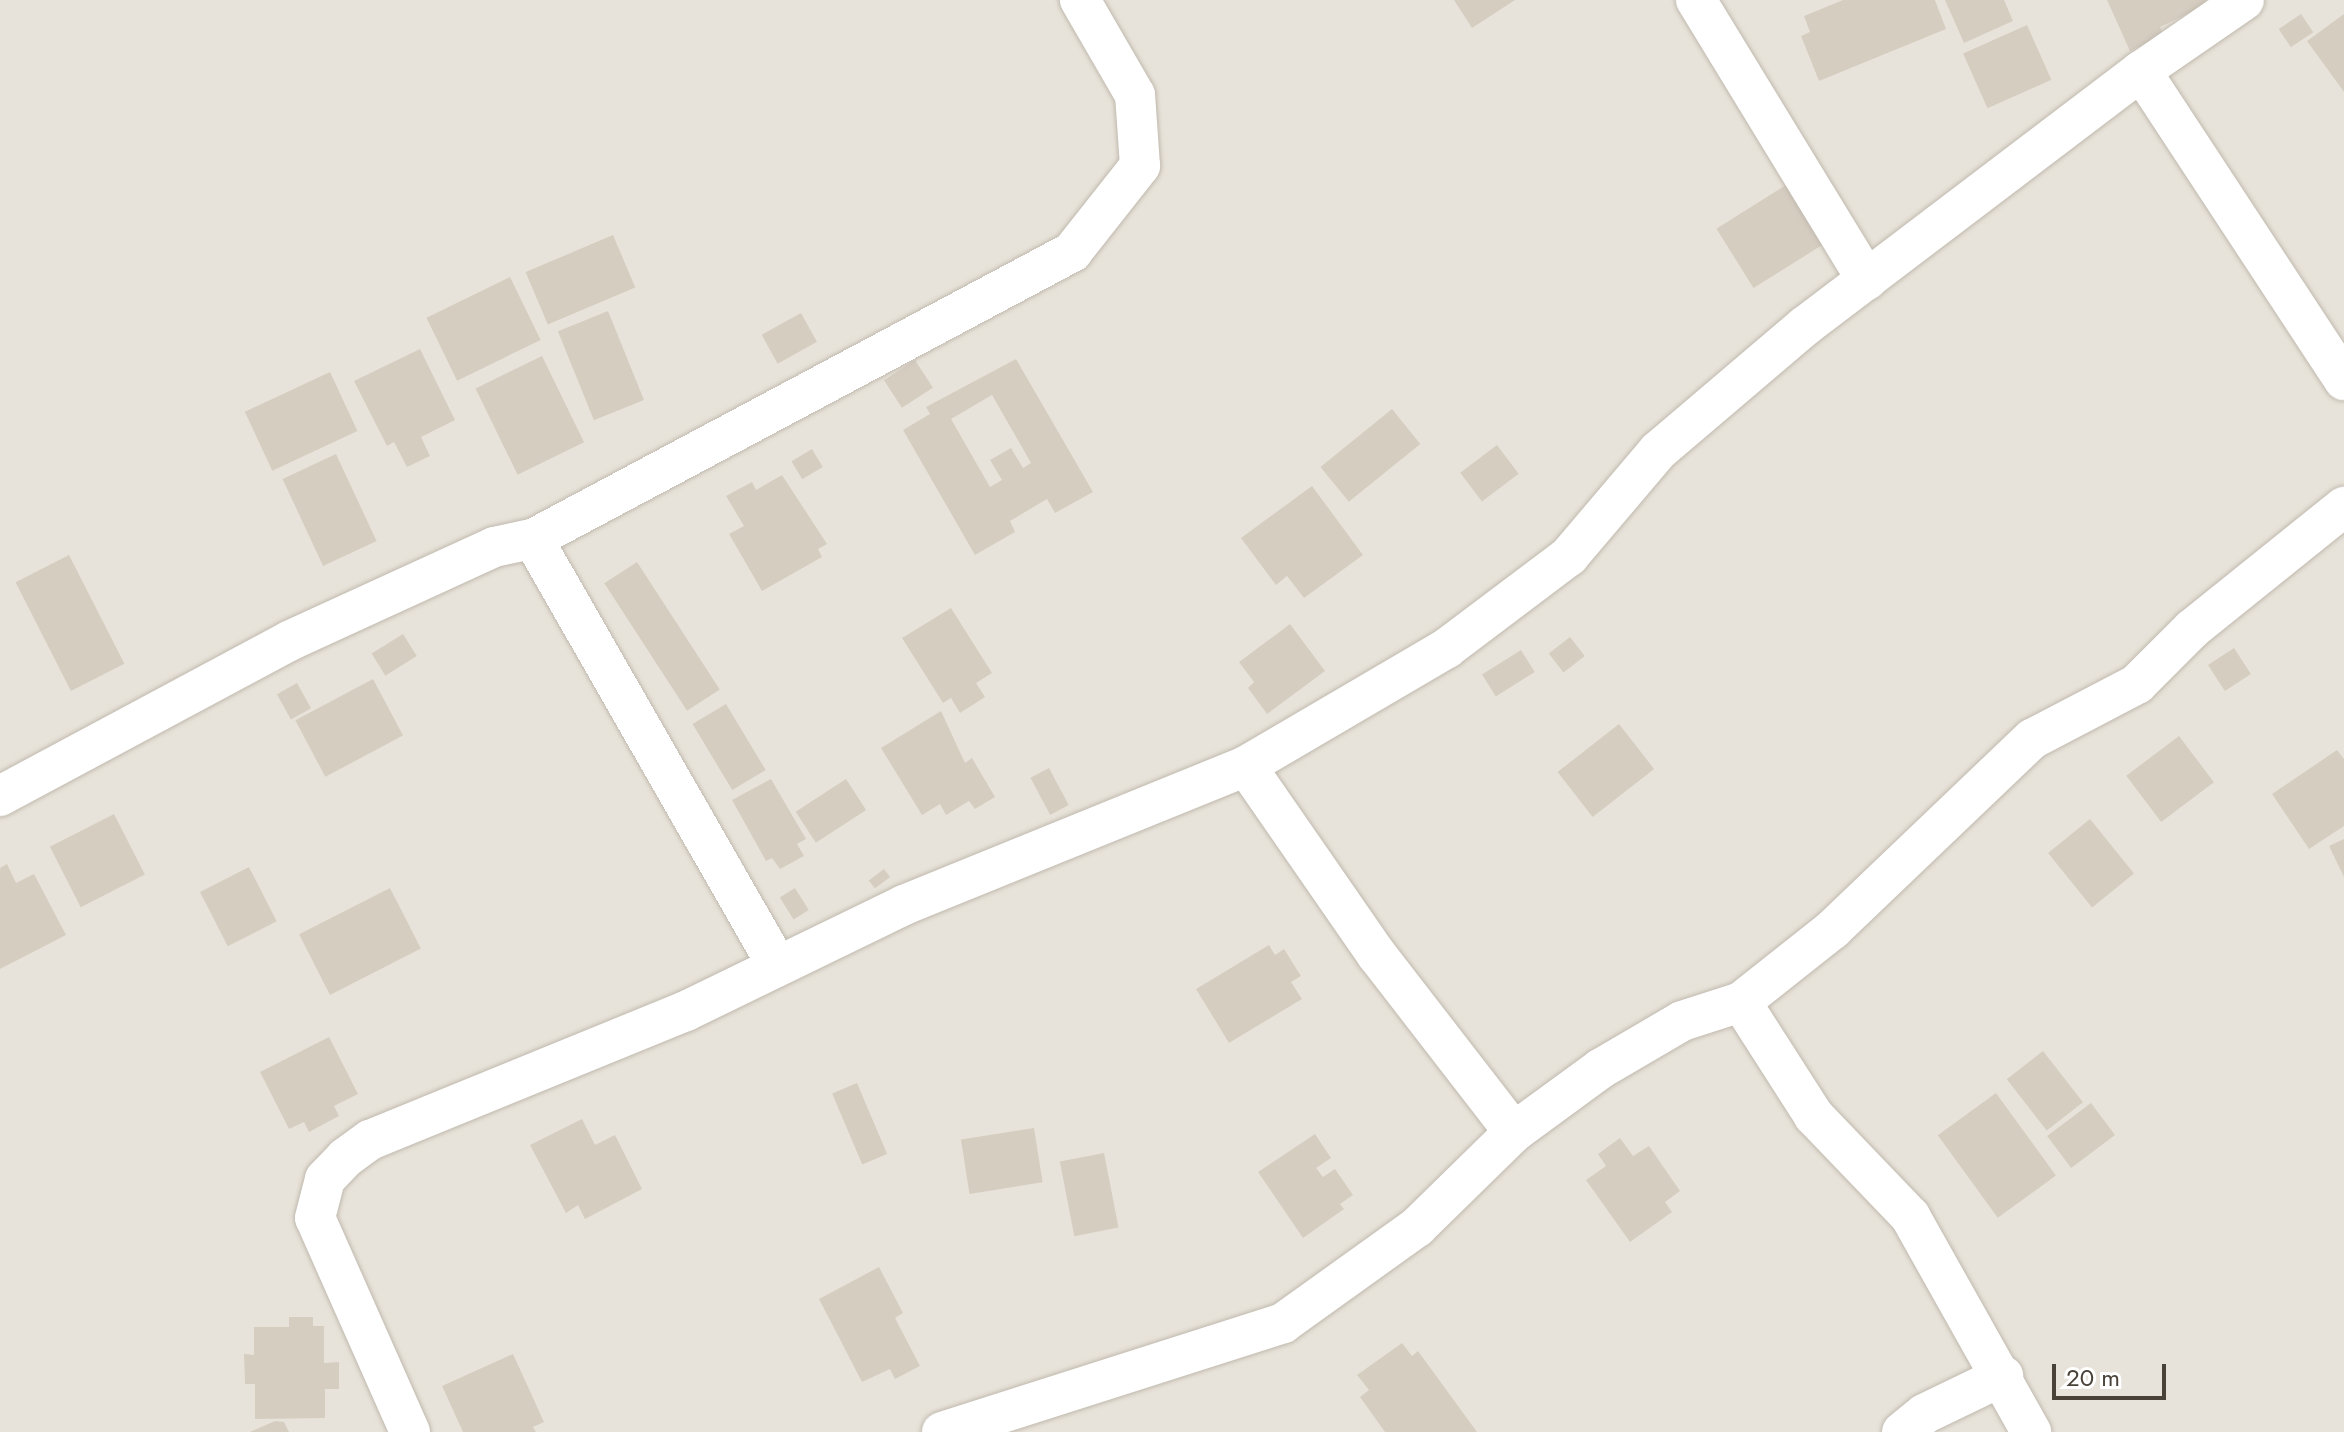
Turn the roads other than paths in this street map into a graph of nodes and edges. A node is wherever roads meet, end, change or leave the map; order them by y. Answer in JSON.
{"nodes":[{"id":1,"x":1080,"y":0,"type":"edge"},
{"id":2,"x":1696,"y":0,"type":"edge"},
{"id":3,"x":2230,"y":5,"type":"edge"},
{"id":4,"x":2141,"y":71,"type":"junction"},
{"id":5,"x":1867,"y":280,"type":"junction"},
{"id":6,"x":2344,"y":380,"type":"edge"},
{"id":7,"x":2344,"y":507,"type":"edge"},
{"id":8,"x":533,"y":539,"type":"junction"},
{"id":9,"x":1246,"y":766,"type":"junction"},
{"id":10,"x":0,"y":796,"type":"edge"},
{"id":11,"x":778,"y":966,"type":"junction"},
{"id":12,"x":1741,"y":1002,"type":"junction"},
{"id":13,"x":1514,"y":1132,"type":"junction"},
{"id":14,"x":2003,"y":1376,"type":"junction"},
{"id":15,"x":410,"y":1432,"type":"edge"},
{"id":16,"x":942,"y":1432,"type":"edge"},
{"id":17,"x":1902,"y":1432,"type":"edge"},
{"id":18,"x":2031,"y":1432,"type":"edge"}],
"edges":[{"from":1,"to":8,"type":"street"},
{"from":2,"to":5,"type":"street"},
{"from":3,"to":4,"type":"street"},
{"from":4,"to":5,"type":"street"},
{"from":4,"to":6,"type":"street"},
{"from":5,"to":9,"type":"street"},
{"from":7,"to":12,"type":"street"},
{"from":8,"to":10,"type":"street"},
{"from":8,"to":11,"type":"street"},
{"from":9,"to":11,"type":"street"},
{"from":9,"to":13,"type":"street"},
{"from":11,"to":15,"type":"street"},
{"from":12,"to":13,"type":"street"},
{"from":12,"to":14,"type":"street"},
{"from":13,"to":16,"type":"street"},
{"from":14,"to":17,"type":"street"},
{"from":14,"to":18,"type":"street"}]}
